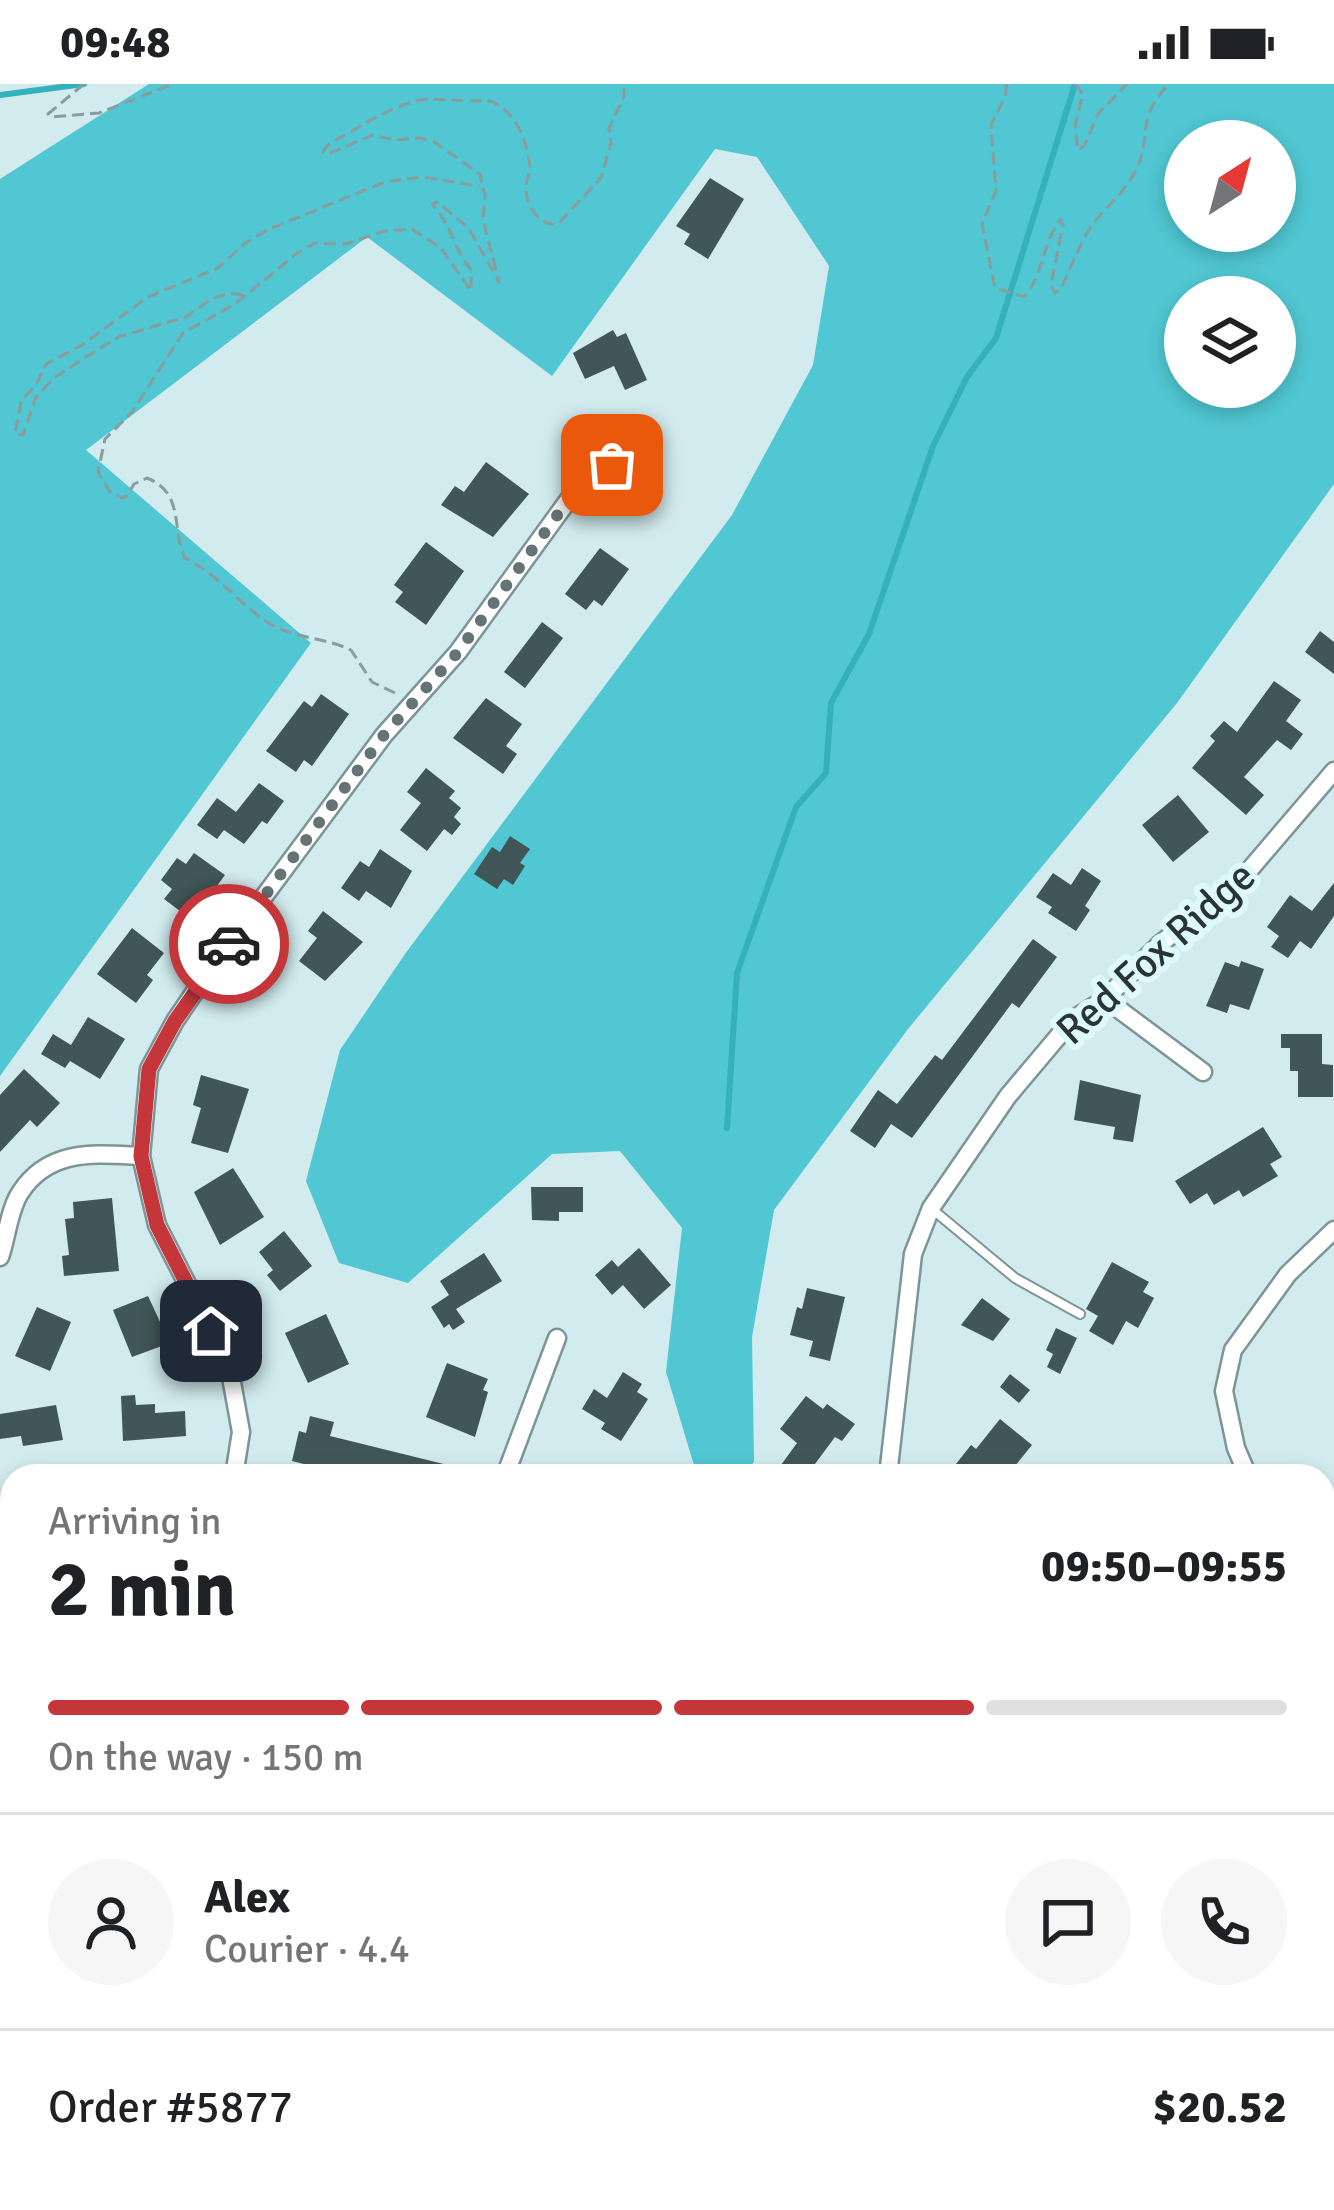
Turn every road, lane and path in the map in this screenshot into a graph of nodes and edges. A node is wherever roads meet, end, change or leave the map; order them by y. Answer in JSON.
{"nodes":[{"id":1,"x":84,"y":84,"type":"edge"},
{"id":2,"x":173,"y":84,"type":"edge"},
{"id":3,"x":624,"y":84,"type":"edge"},
{"id":4,"x":1007,"y":84,"type":"edge"},
{"id":5,"x":1075,"y":84,"type":"edge"},
{"id":6,"x":1126,"y":84,"type":"edge"},
{"id":7,"x":1169,"y":84,"type":"edge"},
{"id":8,"x":482,"y":185,"type":"junction"},
{"id":9,"x":245,"y":295,"type":"junction"},
{"id":10,"x":612,"y":465,"type":"dead end"},
{"id":11,"x":411,"y":705,"type":"junction"},
{"id":12,"x":1334,"y":771,"type":"edge"},
{"id":13,"x":1105,"y":999,"type":"junction"},
{"id":14,"x":1203,"y":1072,"type":"dead end"},
{"id":15,"x":141,"y":1156,"type":"junction"},
{"id":16,"x":931,"y":1208,"type":"junction"},
{"id":17,"x":1334,"y":1230,"type":"edge"},
{"id":18,"x":0,"y":1257,"type":"edge"},
{"id":19,"x":1080,"y":1314,"type":"dead end"},
{"id":20,"x":557,"y":1338,"type":"dead end"},
{"id":21,"x":236,"y":1464,"type":"edge"},
{"id":22,"x":510,"y":1464,"type":"edge"},
{"id":23,"x":890,"y":1464,"type":"edge"},
{"id":24,"x":1243,"y":1464,"type":"edge"}],
"edges":[{"from":1,"to":2,"type":"path"},
{"from":3,"to":8,"type":"path"},
{"from":4,"to":7,"type":"path"},
{"from":5,"to":6,"type":"path"},
{"from":8,"to":9,"type":"path"},
{"from":8,"to":9,"type":"path"},
{"from":9,"to":11,"type":"path"},
{"from":10,"to":11,"type":"street"},
{"from":11,"to":15,"type":"street"},
{"from":12,"to":13,"type":"street","name":"Red Fox Ridge"},
{"from":13,"to":14,"type":"street"},
{"from":13,"to":16,"type":"street","name":"Red Fox Ridge"},
{"from":15,"to":18,"type":"street"},
{"from":15,"to":21,"type":"street"},
{"from":16,"to":19,"type":"lane"},
{"from":16,"to":23,"type":"street","name":"Red Fox Ridge"},
{"from":17,"to":24,"type":"street"},
{"from":20,"to":22,"type":"street"}]}
